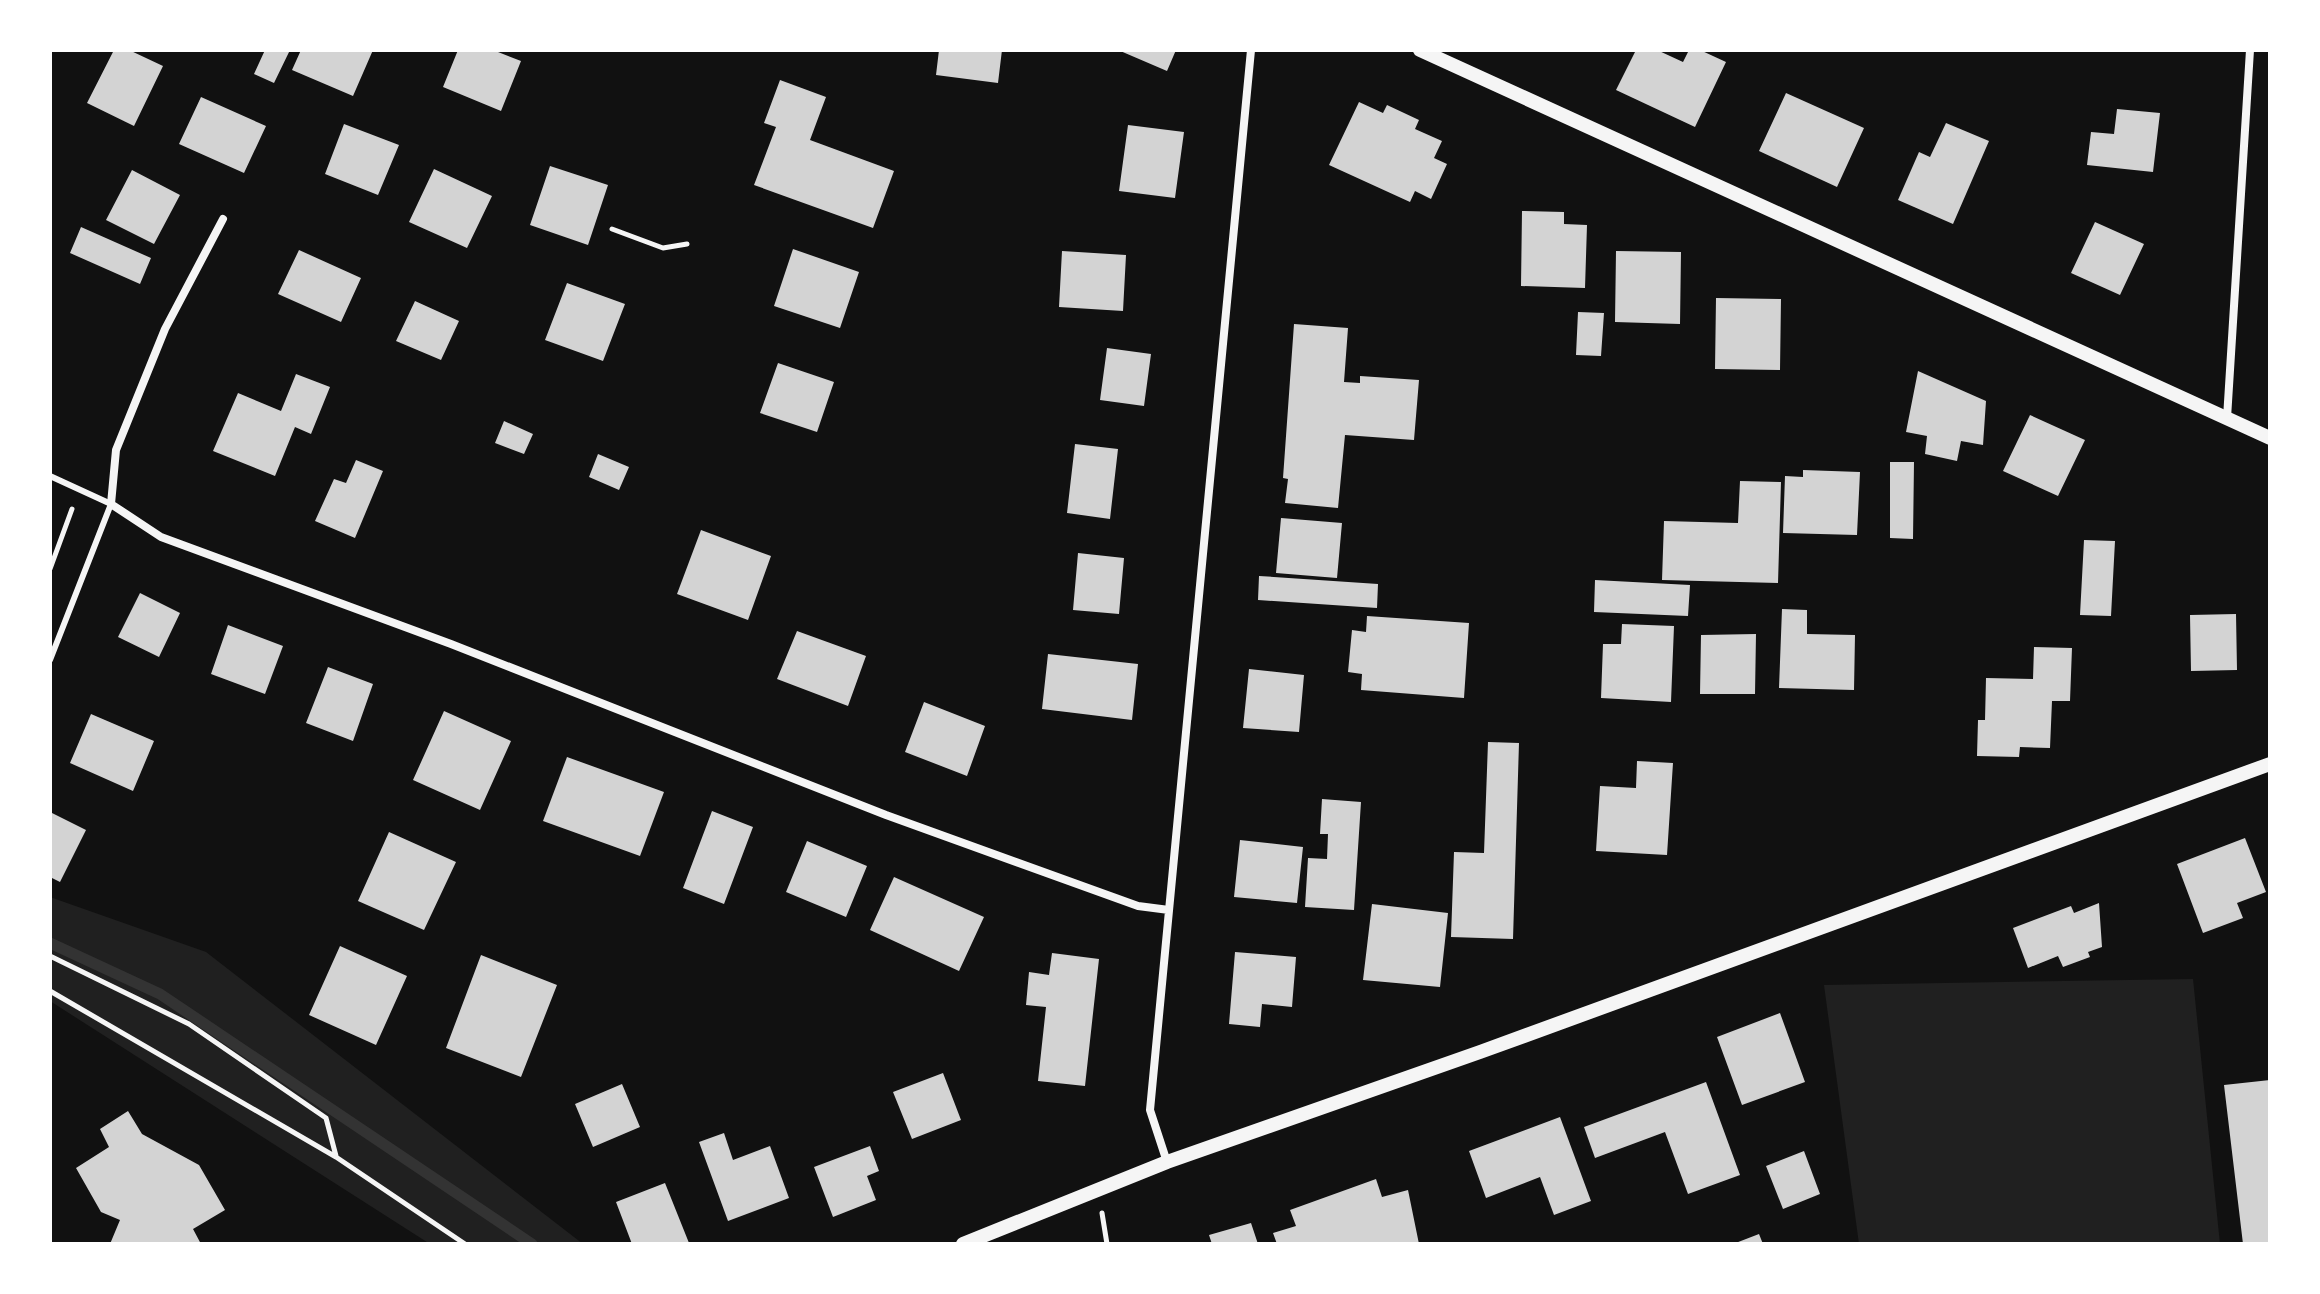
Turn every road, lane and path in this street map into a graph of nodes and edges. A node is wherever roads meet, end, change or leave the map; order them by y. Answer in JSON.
{"nodes":[{"id":1,"x":1251,"y":50,"type":"edge"},
{"id":2,"x":1420,"y":50,"type":"edge"},
{"id":3,"x":2250,"y":50,"type":"edge"},
{"id":4,"x":223,"y":219,"type":"dead end"},
{"id":5,"x":612,"y":229,"type":"dead end"},
{"id":6,"x":687,"y":244,"type":"dead end"},
{"id":7,"x":2227,"y":418,"type":"junction"},
{"id":8,"x":2270,"y":438,"type":"edge"},
{"id":9,"x":50,"y":476,"type":"edge"},
{"id":10,"x":79,"y":490,"type":"junction"},
{"id":11,"x":111,"y":504,"type":"junction"},
{"id":12,"x":50,"y":569,"type":"edge"},
{"id":13,"x":50,"y":660,"type":"edge"},
{"id":14,"x":2270,"y":764,"type":"edge"},
{"id":15,"x":1169,"y":910,"type":"junction"},
{"id":16,"x":50,"y":956,"type":"edge"},
{"id":17,"x":50,"y":991,"type":"edge"},
{"id":18,"x":336,"y":1157,"type":"junction"},
{"id":19,"x":1167,"y":1162,"type":"junction"},
{"id":20,"x":1103,"y":1216,"type":"dead end"},
{"id":21,"x":465,"y":1244,"type":"edge"},
{"id":22,"x":963,"y":1244,"type":"edge"},
{"id":23,"x":1107,"y":1244,"type":"edge"}],
"edges":[{"from":1,"to":15,"type":"street"},
{"from":2,"to":7,"type":"street"},
{"from":3,"to":7,"type":"street"},
{"from":4,"to":11,"type":"street"},
{"from":5,"to":6,"type":"path"},
{"from":7,"to":8,"type":"street"},
{"from":9,"to":10,"type":"lane"},
{"from":10,"to":11,"type":"lane"},
{"from":10,"to":12,"type":"path"},
{"from":11,"to":13,"type":"lane"},
{"from":11,"to":15,"type":"street"},
{"from":14,"to":19,"type":"street"},
{"from":15,"to":19,"type":"street"},
{"from":16,"to":18,"type":"path"},
{"from":17,"to":18,"type":"path"},
{"from":18,"to":21,"type":"path"},
{"from":19,"to":22,"type":"street"},
{"from":20,"to":23,"type":"path"}]}
